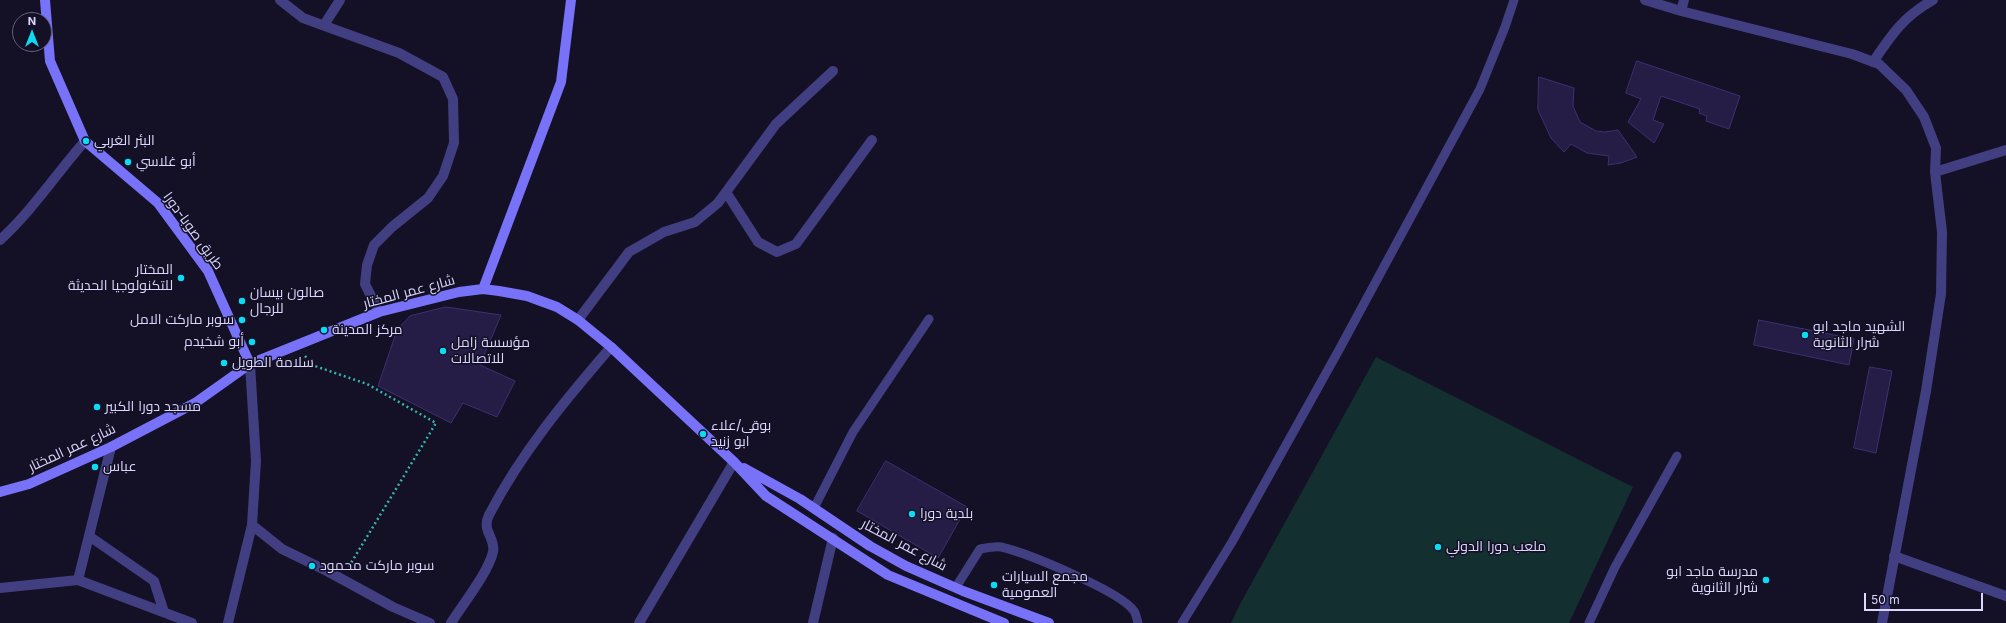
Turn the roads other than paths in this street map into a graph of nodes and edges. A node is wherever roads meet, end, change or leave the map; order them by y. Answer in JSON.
{"nodes":[{"id":1,"x":45,"y":0,"type":"edge"},
{"id":2,"x":280,"y":0,"type":"edge"},
{"id":3,"x":340,"y":0,"type":"edge"},
{"id":4,"x":571,"y":0,"type":"edge"},
{"id":5,"x":1514,"y":0,"type":"edge"},
{"id":6,"x":1645,"y":0,"type":"edge"},
{"id":7,"x":1684,"y":0,"type":"edge"},
{"id":8,"x":1933,"y":0,"type":"edge"},
{"id":9,"x":1681,"y":11,"type":"junction"},
{"id":10,"x":324,"y":25,"type":"junction"},
{"id":11,"x":1873,"y":62,"type":"junction"},
{"id":12,"x":833,"y":71,"type":"dead end"},
{"id":13,"x":872,"y":140,"type":"dead end"},
{"id":14,"x":85,"y":141,"type":"junction"},
{"id":15,"x":2006,"y":150,"type":"edge"},
{"id":16,"x":1935,"y":172,"type":"junction"},
{"id":17,"x":726,"y":192,"type":"junction"},
{"id":18,"x":0,"y":240,"type":"edge"},
{"id":19,"x":483,"y":289,"type":"junction"},
{"id":20,"x":379,"y":312,"type":"junction"},
{"id":21,"x":929,"y":319,"type":"dead end"},
{"id":22,"x":578,"y":320,"type":"junction"},
{"id":23,"x":610,"y":347,"type":"junction"},
{"id":24,"x":250,"y":364,"type":"junction"},
{"id":25,"x":111,"y":447,"type":"junction"},
{"id":26,"x":1677,"y":456,"type":"dead end"},
{"id":27,"x":734,"y":462,"type":"junction"},
{"id":28,"x":0,"y":492,"type":"edge"},
{"id":29,"x":814,"y":508,"type":"junction"},
{"id":30,"x":252,"y":526,"type":"junction"},
{"id":31,"x":89,"y":536,"type":"junction"},
{"id":32,"x":833,"y":538,"type":"junction"},
{"id":33,"x":1894,"y":556,"type":"junction"},
{"id":34,"x":78,"y":580,"type":"junction"},
{"id":35,"x":0,"y":588,"type":"edge"},
{"id":36,"x":956,"y":588,"type":"junction"},
{"id":37,"x":2006,"y":596,"type":"edge"},
{"id":38,"x":164,"y":612,"type":"junction"},
{"id":39,"x":192,"y":623,"type":"edge"},
{"id":40,"x":228,"y":623,"type":"edge"},
{"id":41,"x":430,"y":623,"type":"edge"},
{"id":42,"x":451,"y":623,"type":"edge"},
{"id":43,"x":638,"y":623,"type":"edge"},
{"id":44,"x":813,"y":623,"type":"edge"},
{"id":45,"x":1004,"y":623,"type":"edge"},
{"id":46,"x":1049,"y":623,"type":"edge"},
{"id":47,"x":1138,"y":623,"type":"edge"},
{"id":48,"x":1182,"y":623,"type":"edge"},
{"id":49,"x":1589,"y":623,"type":"edge"},
{"id":50,"x":1882,"y":623,"type":"edge"}],
"edges":[{"from":1,"to":14,"type":"main road","name":"طريق صوبا-دورا"},
{"from":2,"to":10,"type":"street"},
{"from":3,"to":10,"type":"street"},
{"from":4,"to":19,"type":"main road"},
{"from":5,"to":48,"type":"lane"},
{"from":6,"to":9,"type":"street"},
{"from":7,"to":9,"type":"street"},
{"from":8,"to":11,"type":"street"},
{"from":9,"to":11,"type":"street"},
{"from":10,"to":20,"type":"street"},
{"from":11,"to":16,"type":"street"},
{"from":12,"to":17,"type":"street"},
{"from":13,"to":17,"type":"street"},
{"from":14,"to":18,"type":"street"},
{"from":14,"to":24,"type":"main road","name":"طريق صوبا-دورا"},
{"from":15,"to":16,"type":"street"},
{"from":16,"to":33,"type":"street"},
{"from":17,"to":22,"type":"street"},
{"from":19,"to":20,"type":"main road","name":"شارع عمر المختار"},
{"from":19,"to":22,"type":"main road","name":"شارع عمر المختار"},
{"from":20,"to":24,"type":"main road","name":"شارع عمر المختار"},
{"from":21,"to":29,"type":"lane"},
{"from":22,"to":23,"type":"main road","name":"شارع عمر المختار"},
{"from":23,"to":27,"type":"main road","name":"شارع عمر المختار"},
{"from":23,"to":42,"type":"street"},
{"from":24,"to":25,"type":"main road","name":"شارع عمر المختار"},
{"from":24,"to":30,"type":"street"},
{"from":25,"to":28,"type":"main road","name":"شارع عمر المختار"},
{"from":25,"to":31,"type":"street"},
{"from":26,"to":49,"type":"lane"},
{"from":27,"to":29,"type":"main road","name":"شارع عمر المختار"},
{"from":27,"to":32,"type":"main road","name":"شارع عمر المختار"},
{"from":27,"to":43,"type":"street"},
{"from":29,"to":36,"type":"main road","name":"شارع عمر المختار"},
{"from":30,"to":40,"type":"street"},
{"from":30,"to":41,"type":"street"},
{"from":31,"to":34,"type":"street"},
{"from":31,"to":38,"type":"street"},
{"from":32,"to":44,"type":"street"},
{"from":32,"to":45,"type":"main road","name":"شارع عمر المختار"},
{"from":33,"to":37,"type":"street"},
{"from":33,"to":50,"type":"street"},
{"from":34,"to":35,"type":"street"},
{"from":34,"to":38,"type":"street"},
{"from":36,"to":46,"type":"main road","name":"شارع عمر المختار"},
{"from":36,"to":47,"type":"lane"},
{"from":38,"to":39,"type":"street"}]}
